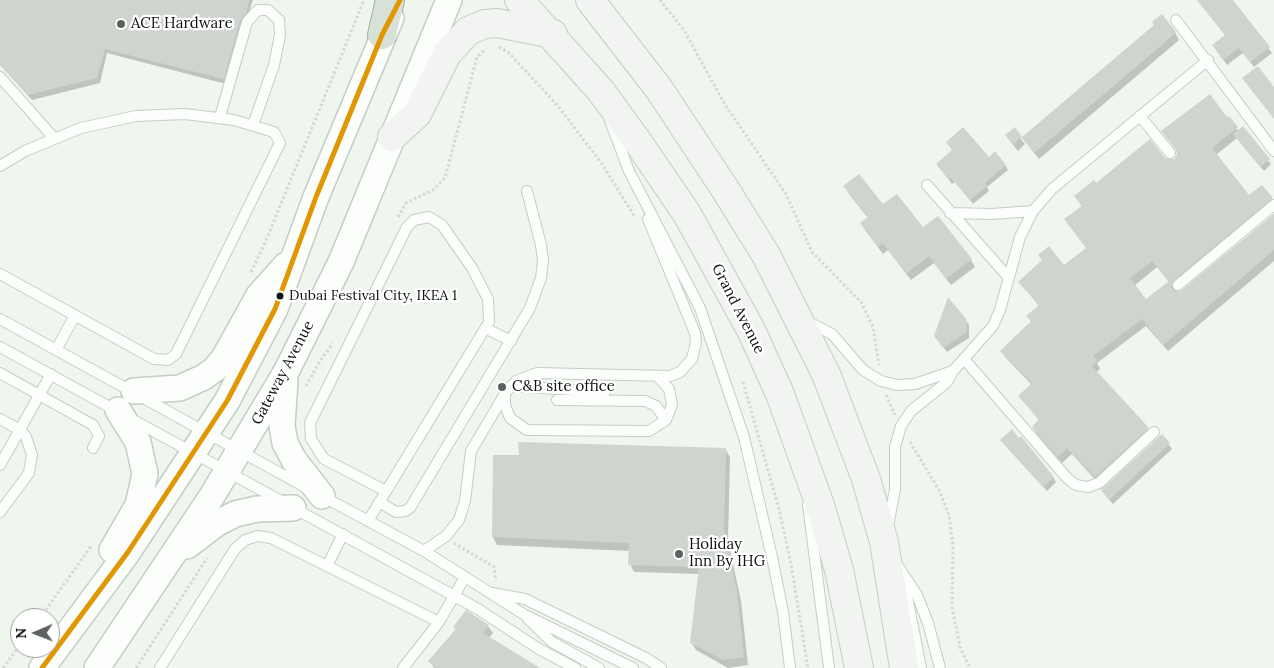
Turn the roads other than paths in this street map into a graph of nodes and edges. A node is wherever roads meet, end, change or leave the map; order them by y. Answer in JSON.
{"nodes":[{"id":1,"x":390,"y":0,"type":"edge"},
{"id":2,"x":400,"y":0,"type":"edge"},
{"id":3,"x":449,"y":0,"type":"edge"},
{"id":4,"x":519,"y":0,"type":"edge"},
{"id":5,"x":590,"y":0,"type":"edge"},
{"id":6,"x":1176,"y":20,"type":"dead end"},
{"id":7,"x":553,"y":34,"type":"junction"},
{"id":8,"x":382,"y":35,"type":"junction"},
{"id":9,"x":1208,"y":60,"type":"junction"},
{"id":10,"x":0,"y":77,"type":"edge"},
{"id":11,"x":601,"y":90,"type":"junction"},
{"id":12,"x":1140,"y":116,"type":"junction"},
{"id":13,"x":220,"y":117,"type":"junction"},
{"id":14,"x":253,"y":125,"type":"junction"},
{"id":15,"x":392,"y":137,"type":"junction"},
{"id":16,"x":54,"y":138,"type":"junction"},
{"id":17,"x":1274,"y":151,"type":"edge"},
{"id":18,"x":1170,"y":153,"type":"dead end"},
{"id":19,"x":0,"y":166,"type":"edge"},
{"id":20,"x":629,"y":171,"type":"junction"},
{"id":21,"x":928,"y":185,"type":"dead end"},
{"id":22,"x":527,"y":191,"type":"dead end"},
{"id":23,"x":1274,"y":205,"type":"edge"},
{"id":24,"x":1033,"y":211,"type":"junction"},
{"id":25,"x":950,"y":213,"type":"junction"},
{"id":26,"x":297,"y":252,"type":"junction"},
{"id":27,"x":0,"y":274,"type":"edge"},
{"id":28,"x":1009,"y":278,"type":"junction"},
{"id":29,"x":1178,"y":285,"type":"dead end"},
{"id":30,"x":75,"y":316,"type":"junction"},
{"id":31,"x":800,"y":318,"type":"junction"},
{"id":32,"x":0,"y":319,"type":"edge"},
{"id":33,"x":486,"y":329,"type":"junction"},
{"id":34,"x":511,"y":341,"type":"junction"},
{"id":35,"x":0,"y":347,"type":"edge"},
{"id":36,"x":56,"y":350,"type":"junction"},
{"id":37,"x":964,"y":359,"type":"junction"},
{"id":38,"x":953,"y":371,"type":"junction"},
{"id":39,"x":286,"y":372,"type":"junction"},
{"id":40,"x":0,"y":373,"type":"edge"},
{"id":41,"x":51,"y":374,"type":"junction"},
{"id":42,"x":658,"y":377,"type":"junction"},
{"id":43,"x":509,"y":389,"type":"junction"},
{"id":44,"x":605,"y":392,"type":"dead end"},
{"id":45,"x":39,"y":395,"type":"junction"},
{"id":46,"x":558,"y":400,"type":"dead end"},
{"id":47,"x":126,"y":401,"type":"junction"},
{"id":48,"x":0,"y":419,"type":"edge"},
{"id":49,"x":666,"y":420,"type":"junction"},
{"id":50,"x":20,"y":430,"type":"junction"},
{"id":51,"x":1154,"y":432,"type":"dead end"},
{"id":52,"x":800,"y":446,"type":"junction"},
{"id":53,"x":93,"y":448,"type":"dead end"},
{"id":54,"x":195,"y":452,"type":"junction"},
{"id":55,"x":0,"y":465,"type":"edge"},
{"id":56,"x":228,"y":470,"type":"junction"},
{"id":57,"x":386,"y":491,"type":"junction"},
{"id":58,"x":322,"y":496,"type":"junction"},
{"id":59,"x":379,"y":502,"type":"junction"},
{"id":60,"x":294,"y":508,"type":"junction"},
{"id":61,"x":0,"y":512,"type":"edge"},
{"id":62,"x":368,"y":521,"type":"junction"},
{"id":63,"x":344,"y":534,"type":"junction"},
{"id":64,"x":812,"y":537,"type":"junction"},
{"id":65,"x":885,"y":545,"type":"junction"},
{"id":66,"x":424,"y":551,"type":"junction"},
{"id":67,"x":171,"y":559,"type":"junction"},
{"id":68,"x":327,"y":566,"type":"junction"},
{"id":69,"x":902,"y":569,"type":"junction"},
{"id":70,"x":465,"y":577,"type":"junction"},
{"id":71,"x":100,"y":589,"type":"junction"},
{"id":72,"x":490,"y":593,"type":"junction"},
{"id":73,"x":454,"y":596,"type":"junction"},
{"id":74,"x":526,"y":615,"type":"junction"},
{"id":75,"x":438,"y":622,"type":"junction"},
{"id":76,"x":42,"y":668,"type":"edge"},
{"id":77,"x":97,"y":668,"type":"edge"},
{"id":78,"x":160,"y":668,"type":"edge"},
{"id":79,"x":403,"y":668,"type":"edge"},
{"id":80,"x":575,"y":668,"type":"edge"},
{"id":81,"x":598,"y":668,"type":"edge"},
{"id":82,"x":633,"y":668,"type":"edge"},
{"id":83,"x":661,"y":668,"type":"edge"},
{"id":84,"x":790,"y":668,"type":"edge"},
{"id":85,"x":822,"y":668,"type":"edge"},
{"id":86,"x":829,"y":668,"type":"edge"},
{"id":87,"x":859,"y":668,"type":"edge"},
{"id":88,"x":904,"y":668,"type":"edge"},
{"id":89,"x":921,"y":668,"type":"edge"},
{"id":90,"x":940,"y":668,"type":"edge"}],
"edges":[{"from":1,"to":8,"type":"highway"},
{"from":2,"to":8,"type":"street"},
{"from":3,"to":15,"type":"street","name":"Gateway Avenue"},
{"from":4,"to":7,"type":"main road","name":"Grand Avenue"},
{"from":5,"to":31,"type":"main road"},
{"from":6,"to":9,"type":"lane"},
{"from":7,"to":11,"type":"main road","name":"Grand Avenue"},
{"from":7,"to":15,"type":"main road"},
{"from":8,"to":26,"type":"street"},
{"from":9,"to":12,"type":"lane"},
{"from":9,"to":17,"type":"lane"},
{"from":10,"to":16,"type":"lane"},
{"from":11,"to":20,"type":"lane"},
{"from":11,"to":52,"type":"main road","name":"Grand Avenue"},
{"from":12,"to":18,"type":"lane"},
{"from":12,"to":24,"type":"lane"},
{"from":13,"to":14,"type":"lane"},
{"from":13,"to":14,"type":"lane"},
{"from":13,"to":16,"type":"lane"},
{"from":14,"to":30,"type":"lane"},
{"from":15,"to":39,"type":"street","name":"Gateway Avenue"},
{"from":16,"to":19,"type":"lane"},
{"from":20,"to":42,"type":"lane"},
{"from":20,"to":84,"type":"lane"},
{"from":21,"to":25,"type":"lane"},
{"from":22,"to":34,"type":"lane"},
{"from":23,"to":29,"type":"lane"},
{"from":24,"to":25,"type":"lane"},
{"from":24,"to":28,"type":"lane"},
{"from":25,"to":28,"type":"lane"},
{"from":26,"to":47,"type":"street"},
{"from":26,"to":54,"type":"street"},
{"from":27,"to":30,"type":"lane"},
{"from":28,"to":37,"type":"lane"},
{"from":30,"to":36,"type":"lane"},
{"from":31,"to":38,"type":"lane"},
{"from":31,"to":65,"type":"main road"},
{"from":32,"to":36,"type":"lane"},
{"from":33,"to":34,"type":"lane"},
{"from":33,"to":57,"type":"lane"},
{"from":33,"to":57,"type":"lane"},
{"from":34,"to":59,"type":"lane"},
{"from":35,"to":41,"type":"lane"},
{"from":36,"to":47,"type":"lane"},
{"from":37,"to":38,"type":"lane"},
{"from":37,"to":51,"type":"lane"},
{"from":38,"to":65,"type":"lane"},
{"from":39,"to":56,"type":"street","name":"Gateway Avenue"},
{"from":39,"to":58,"type":"street"},
{"from":40,"to":45,"type":"lane"},
{"from":41,"to":45,"type":"lane"},
{"from":41,"to":47,"type":"lane"},
{"from":42,"to":43,"type":"lane"},
{"from":42,"to":49,"type":"lane"},
{"from":43,"to":44,"type":"lane"},
{"from":43,"to":49,"type":"lane"},
{"from":43,"to":66,"type":"lane"},
{"from":45,"to":50,"type":"lane"},
{"from":45,"to":53,"type":"lane"},
{"from":46,"to":49,"type":"lane"},
{"from":47,"to":54,"type":"lane"},
{"from":47,"to":54,"type":"lane"},
{"from":47,"to":71,"type":"street"},
{"from":48,"to":50,"type":"lane"},
{"from":50,"to":55,"type":"lane"},
{"from":50,"to":61,"type":"lane"},
{"from":52,"to":64,"type":"lane"},
{"from":52,"to":87,"type":"main road","name":"Grand Avenue"},
{"from":54,"to":56,"type":"lane"},
{"from":54,"to":56,"type":"street"},
{"from":54,"to":71,"type":"street"},
{"from":56,"to":58,"type":"lane"},
{"from":56,"to":60,"type":"lane"},
{"from":56,"to":67,"type":"street","name":"Gateway Avenue"},
{"from":57,"to":59,"type":"lane"},
{"from":58,"to":62,"type":"lane"},
{"from":59,"to":62,"type":"lane"},
{"from":60,"to":63,"type":"lane"},
{"from":60,"to":67,"type":"street"},
{"from":62,"to":66,"type":"lane"},
{"from":63,"to":68,"type":"lane"},
{"from":63,"to":73,"type":"lane"},
{"from":64,"to":85,"type":"lane"},
{"from":64,"to":86,"type":"lane"},
{"from":65,"to":69,"type":"lane"},
{"from":65,"to":88,"type":"main road"},
{"from":66,"to":70,"type":"lane"},
{"from":67,"to":77,"type":"street","name":"Gateway Avenue"},
{"from":68,"to":75,"type":"lane"},
{"from":68,"to":78,"type":"lane"},
{"from":69,"to":89,"type":"lane"},
{"from":69,"to":90,"type":"lane"},
{"from":70,"to":72,"type":"lane"},
{"from":70,"to":73,"type":"lane"},
{"from":71,"to":76,"type":"street"},
{"from":72,"to":74,"type":"lane"},
{"from":72,"to":83,"type":"lane"},
{"from":73,"to":75,"type":"lane"},
{"from":73,"to":80,"type":"lane"},
{"from":74,"to":81,"type":"lane"},
{"from":74,"to":82,"type":"lane"},
{"from":75,"to":79,"type":"lane"}]}
